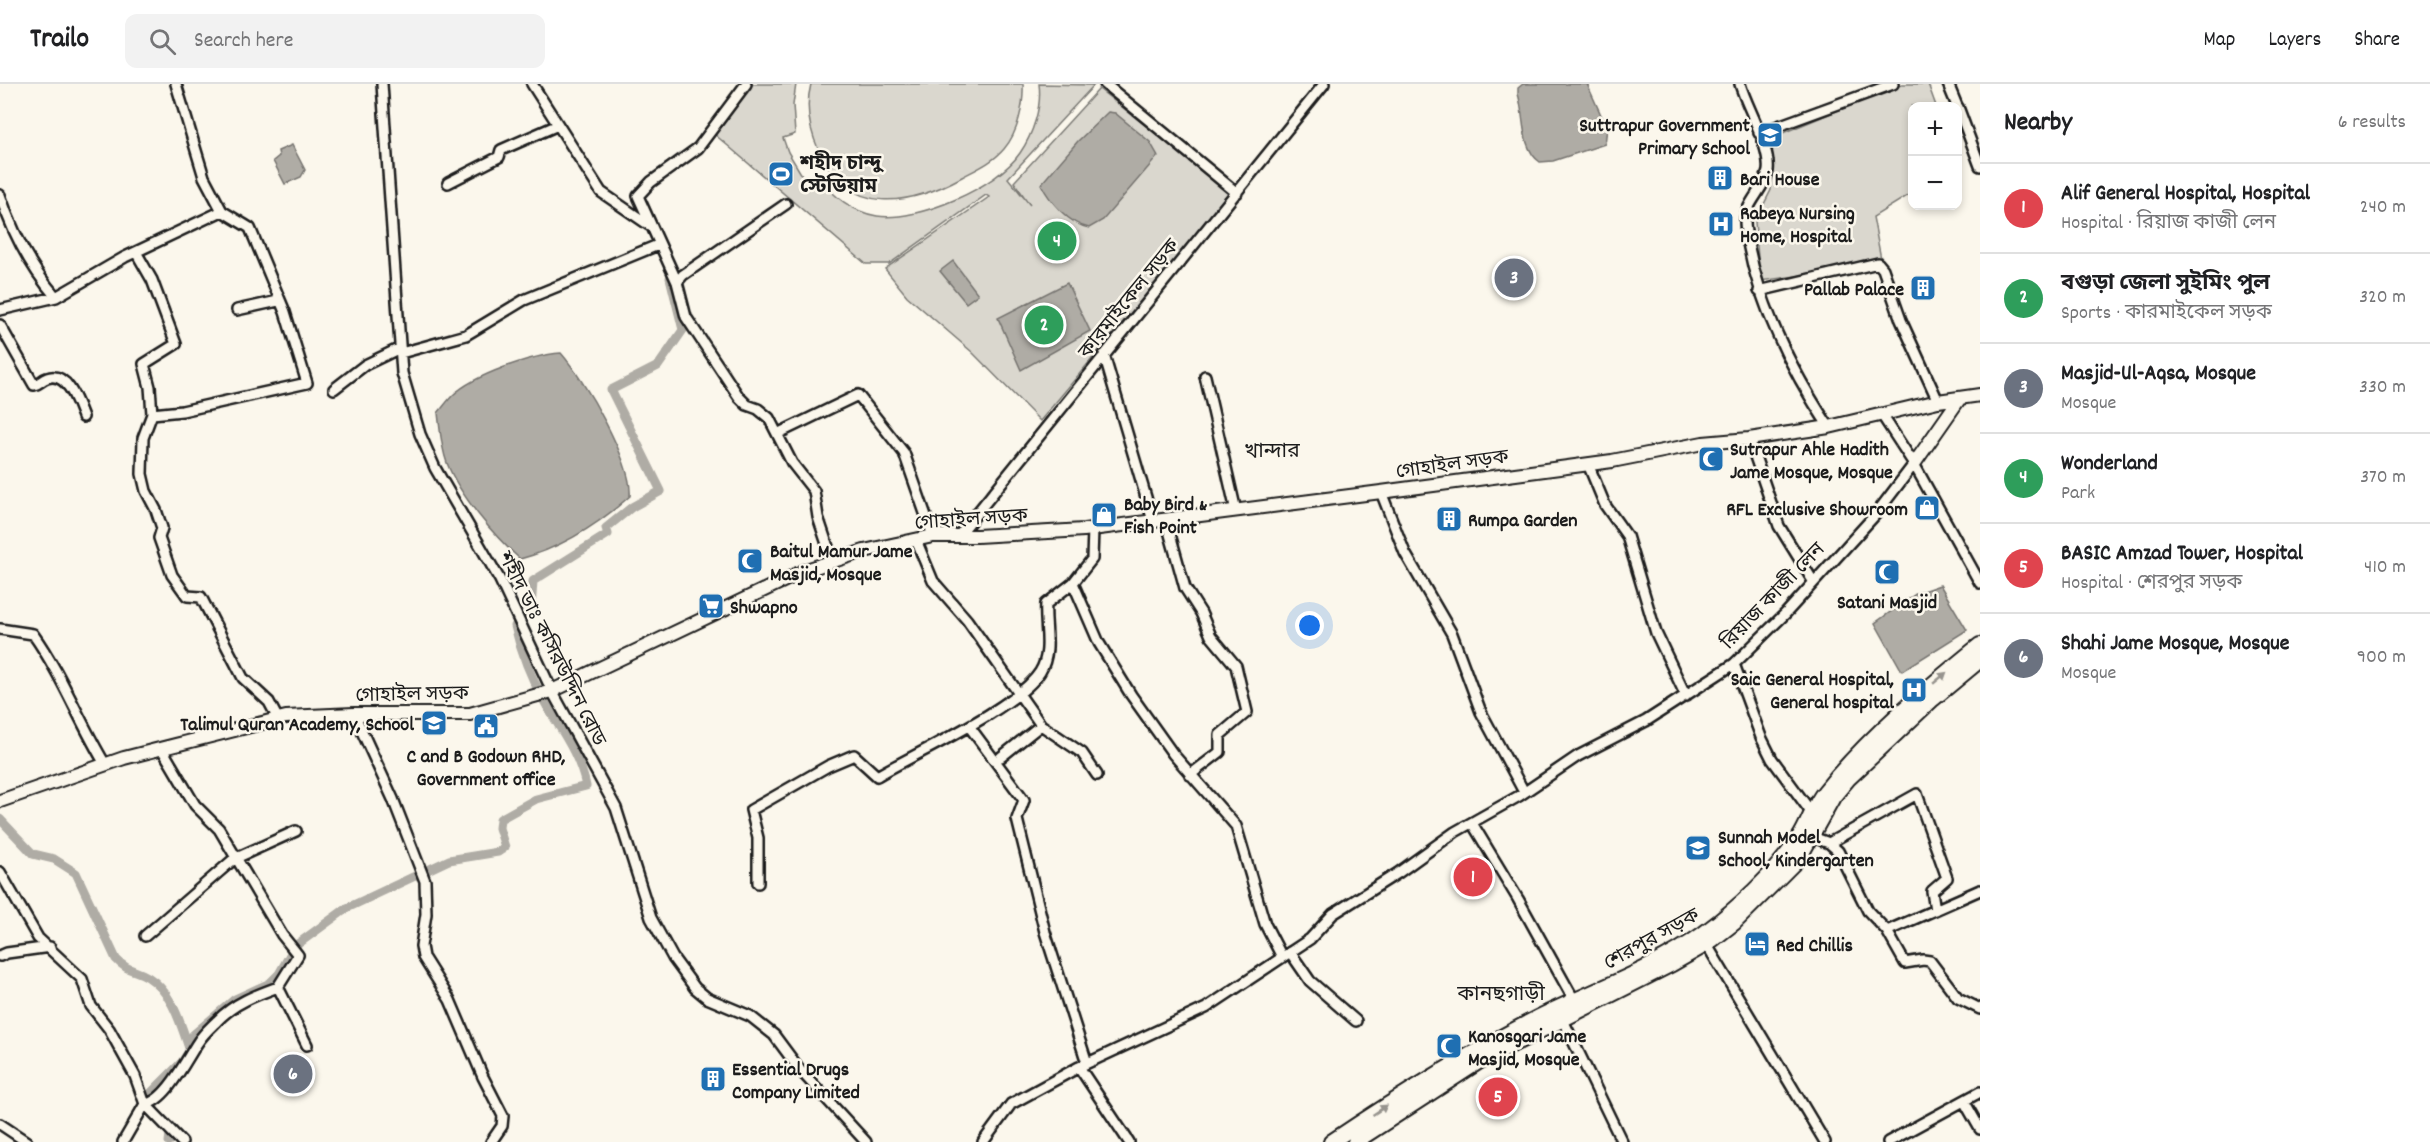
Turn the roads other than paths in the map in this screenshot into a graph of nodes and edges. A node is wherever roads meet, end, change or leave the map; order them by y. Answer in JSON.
{"nodes":[{"id":1,"x":176,"y":84,"type":"edge"},
{"id":2,"x":382,"y":84,"type":"edge"},
{"id":3,"x":532,"y":84,"type":"edge"},
{"id":4,"x":746,"y":84,"type":"edge"},
{"id":5,"x":1106,"y":84,"type":"edge"},
{"id":6,"x":1324,"y":84,"type":"edge"},
{"id":7,"x":1740,"y":84,"type":"edge"},
{"id":8,"x":1893,"y":84,"type":"edge"},
{"id":9,"x":1948,"y":84,"type":"edge"},
{"id":10,"x":1955,"y":102,"type":"edge"},
{"id":11,"x":1962,"y":120,"type":"edge"},
{"id":12,"x":558,"y":125,"type":"junction"},
{"id":13,"x":1759,"y":133,"type":"junction"},
{"id":14,"x":1980,"y":166,"type":"edge"},
{"id":15,"x":448,"y":183,"type":"dead end"},
{"id":16,"x":1237,"y":193,"type":"junction"},
{"id":17,"x":0,"y":195,"type":"edge"},
{"id":18,"x":786,"y":204,"type":"dead end"},
{"id":19,"x":222,"y":211,"type":"junction"},
{"id":20,"x":650,"y":226,"type":"junction"},
{"id":21,"x":658,"y":245,"type":"junction"},
{"id":22,"x":136,"y":252,"type":"junction"},
{"id":23,"x":677,"y":282,"type":"junction"},
{"id":24,"x":1759,"y":291,"type":"junction"},
{"id":25,"x":56,"y":297,"type":"junction"},
{"id":26,"x":279,"y":301,"type":"junction"},
{"id":27,"x":0,"y":310,"type":"edge"},
{"id":28,"x":237,"y":310,"type":"dead end"},
{"id":29,"x":0,"y":326,"type":"edge"},
{"id":30,"x":400,"y":350,"type":"junction"},
{"id":31,"x":1104,"y":355,"type":"junction"},
{"id":32,"x":1205,"y":376,"type":"dead end"},
{"id":33,"x":334,"y":389,"type":"dead end"},
{"id":34,"x":1980,"y":395,"type":"edge"},
{"id":35,"x":1960,"y":398,"type":"junction"},
{"id":36,"x":1938,"y":401,"type":"junction"},
{"id":37,"x":152,"y":414,"type":"junction"},
{"id":38,"x":1882,"y":415,"type":"junction"},
{"id":39,"x":83,"y":417,"type":"dead end"},
{"id":40,"x":1829,"y":427,"type":"junction"},
{"id":41,"x":779,"y":433,"type":"junction"},
{"id":42,"x":1749,"y":439,"type":"junction"},
{"id":43,"x":1588,"y":464,"type":"junction"},
{"id":44,"x":1914,"y":464,"type":"junction"},
{"id":45,"x":1381,"y":492,"type":"junction"},
{"id":46,"x":1236,"y":511,"type":"junction"},
{"id":47,"x":1160,"y":521,"type":"junction"},
{"id":48,"x":1093,"y":529,"type":"junction"},
{"id":49,"x":960,"y":534,"type":"junction"},
{"id":50,"x":933,"y":536,"type":"junction"},
{"id":51,"x":916,"y":540,"type":"junction"},
{"id":52,"x":833,"y":562,"type":"junction"},
{"id":53,"x":1813,"y":581,"type":"junction"},
{"id":54,"x":1073,"y":583,"type":"junction"},
{"id":55,"x":1980,"y":583,"type":"edge"},
{"id":56,"x":0,"y":629,"type":"edge"},
{"id":57,"x":1980,"y":645,"type":"edge"},
{"id":58,"x":1980,"y":660,"type":"edge"},
{"id":59,"x":1734,"y":664,"type":"junction"},
{"id":60,"x":544,"y":693,"type":"junction"},
{"id":61,"x":1018,"y":694,"type":"junction"},
{"id":62,"x":1686,"y":696,"type":"junction"},
{"id":63,"x":354,"y":714,"type":"junction"},
{"id":64,"x":278,"y":719,"type":"junction"},
{"id":65,"x":1041,"y":725,"type":"junction"},
{"id":66,"x":969,"y":726,"type":"junction"},
{"id":67,"x":162,"y":749,"type":"junction"},
{"id":68,"x":1001,"y":757,"type":"dead end"},
{"id":69,"x":105,"y":764,"type":"junction"},
{"id":70,"x":1096,"y":775,"type":"dead end"},
{"id":71,"x":1190,"y":775,"type":"junction"},
{"id":72,"x":1524,"y":792,"type":"junction"},
{"id":73,"x":0,"y":801,"type":"edge"},
{"id":74,"x":1811,"y":812,"type":"junction"},
{"id":75,"x":1472,"y":823,"type":"junction"},
{"id":76,"x":296,"y":831,"type":"dead end"},
{"id":77,"x":1807,"y":835,"type":"junction"},
{"id":78,"x":1829,"y":843,"type":"junction"},
{"id":79,"x":234,"y":859,"type":"junction"},
{"id":80,"x":0,"y":872,"type":"edge"},
{"id":81,"x":758,"y":883,"type":"dead end"},
{"id":82,"x":1980,"y":890,"type":"edge"},
{"id":83,"x":1935,"y":910,"type":"junction"},
{"id":84,"x":1887,"y":931,"type":"junction"},
{"id":85,"x":145,"y":936,"type":"dead end"},
{"id":86,"x":1704,"y":940,"type":"junction"},
{"id":87,"x":50,"y":947,"type":"junction"},
{"id":88,"x":1286,"y":955,"type":"junction"},
{"id":89,"x":0,"y":956,"type":"edge"},
{"id":90,"x":278,"y":987,"type":"junction"},
{"id":91,"x":1574,"y":1000,"type":"junction"},
{"id":92,"x":1980,"y":1009,"type":"edge"},
{"id":93,"x":1560,"y":1013,"type":"junction"},
{"id":94,"x":1356,"y":1021,"type":"dead end"},
{"id":95,"x":307,"y":1045,"type":"dead end"},
{"id":96,"x":1083,"y":1065,"type":"junction"},
{"id":97,"x":1980,"y":1092,"type":"edge"},
{"id":98,"x":1964,"y":1101,"type":"junction"},
{"id":99,"x":150,"y":1103,"type":"junction"},
{"id":100,"x":0,"y":1124,"type":"edge"},
{"id":101,"x":1980,"y":1129,"type":"edge"},
{"id":102,"x":1369,"y":1138,"type":"edge"},
{"id":103,"x":27,"y":1142,"type":"edge"},
{"id":104,"x":123,"y":1142,"type":"edge"},
{"id":105,"x":182,"y":1142,"type":"edge"},
{"id":106,"x":491,"y":1142,"type":"edge"},
{"id":107,"x":866,"y":1142,"type":"edge"},
{"id":108,"x":983,"y":1142,"type":"edge"},
{"id":109,"x":1129,"y":1142,"type":"edge"},
{"id":110,"x":1331,"y":1142,"type":"edge"},
{"id":111,"x":1355,"y":1142,"type":"edge"},
{"id":112,"x":1622,"y":1142,"type":"edge"},
{"id":113,"x":1825,"y":1142,"type":"edge"},
{"id":114,"x":1888,"y":1142,"type":"edge"}],
"edges":[{"from":1,"to":19,"type":"street"},
{"from":2,"to":30,"type":"street","name":"শহীদ ডাঃ কসিরউদ্দিন রোড"},
{"from":3,"to":12,"type":"street"},
{"from":4,"to":20,"type":"street"},
{"from":5,"to":16,"type":"street"},
{"from":6,"to":16,"type":"street","name":"কারমাইকেল সড়ক"},
{"from":7,"to":13,"type":"street"},
{"from":8,"to":13,"type":"street"},
{"from":9,"to":10,"type":"street"},
{"from":11,"to":14,"type":"street"},
{"from":12,"to":15,"type":"street"},
{"from":12,"to":20,"type":"street"},
{"from":13,"to":24,"type":"street"},
{"from":16,"to":31,"type":"street","name":"কারমাইকেল সড়ক"},
{"from":17,"to":25,"type":"street"},
{"from":18,"to":23,"type":"street"},
{"from":19,"to":22,"type":"street"},
{"from":19,"to":26,"type":"street"},
{"from":20,"to":21,"type":"street"},
{"from":21,"to":23,"type":"street"},
{"from":21,"to":30,"type":"street"},
{"from":22,"to":25,"type":"street"},
{"from":22,"to":37,"type":"street"},
{"from":23,"to":41,"type":"street"},
{"from":24,"to":36,"type":"street"},
{"from":24,"to":40,"type":"street"},
{"from":25,"to":27,"type":"street"},
{"from":26,"to":28,"type":"street"},
{"from":26,"to":37,"type":"street"},
{"from":29,"to":39,"type":"street"},
{"from":30,"to":33,"type":"street"},
{"from":30,"to":60,"type":"street","name":"শহীদ ডাঃ কসিরউদ্দিন রোড"},
{"from":31,"to":47,"type":"street"},
{"from":31,"to":49,"type":"street","name":"কারমাইকেল সড়ক"},
{"from":32,"to":46,"type":"street"},
{"from":34,"to":35,"type":"main road","name":"গোহাইল সড়ক"},
{"from":35,"to":36,"type":"main road","name":"গোহাইল সড়ক"},
{"from":35,"to":44,"type":"main road","name":"রিয়াজ কাজী লেন"},
{"from":36,"to":38,"type":"main road","name":"গোহাইল সড়ক"},
{"from":37,"to":64,"type":"street"},
{"from":38,"to":40,"type":"main road","name":"গোহাইল সড়ক"},
{"from":38,"to":44,"type":"street"},
{"from":40,"to":42,"type":"main road","name":"গোহাইল সড়ক"},
{"from":41,"to":50,"type":"street"},
{"from":41,"to":52,"type":"street"},
{"from":42,"to":43,"type":"main road","name":"গোহাইল সড়ক"},
{"from":42,"to":53,"type":"street"},
{"from":43,"to":45,"type":"main road","name":"গোহাইল সড়ক"},
{"from":43,"to":62,"type":"street"},
{"from":44,"to":53,"type":"street","name":"রিয়াজ কাজী লেন"},
{"from":44,"to":55,"type":"street"},
{"from":45,"to":46,"type":"main road","name":"গোহাইল সড়ক"},
{"from":45,"to":72,"type":"street"},
{"from":46,"to":47,"type":"main road","name":"গোহাইল সড়ক"},
{"from":47,"to":48,"type":"main road","name":"গোহাইল সড়ক"},
{"from":47,"to":71,"type":"street"},
{"from":48,"to":49,"type":"main road","name":"গোহাইল সড়ক"},
{"from":48,"to":54,"type":"street"},
{"from":49,"to":50,"type":"main road","name":"গোহাইল সড়ক"},
{"from":50,"to":51,"type":"main road","name":"গোহাইল সড়ক"},
{"from":51,"to":52,"type":"main road","name":"গোহাইল সড়ক"},
{"from":51,"to":61,"type":"street"},
{"from":52,"to":60,"type":"main road","name":"গোহাইল সড়ক"},
{"from":53,"to":59,"type":"street","name":"রিয়াজ কাজী লেন"},
{"from":54,"to":61,"type":"street"},
{"from":54,"to":71,"type":"street"},
{"from":56,"to":69,"type":"street"},
{"from":74,"to":57,"type":"highway","name":"শেরপুর সড়ক","one_way":true},
{"from":58,"to":77,"type":"highway","name":"শেরপুর সড়ক"},
{"from":59,"to":62,"type":"street","name":"রিয়াজ কাজী লেন"},
{"from":59,"to":74,"type":"street"},
{"from":60,"to":63,"type":"main road","name":"গোহাইল সড়ক"},
{"from":60,"to":107,"type":"street","name":"শহীদ ডাঃ কসিরউদ্দিন রোড"},
{"from":61,"to":65,"type":"street"},
{"from":61,"to":66,"type":"street"},
{"from":62,"to":72,"type":"street","name":"রিয়াজ কাজী লেন"},
{"from":63,"to":64,"type":"main road","name":"গোহাইল সড়ক"},
{"from":63,"to":106,"type":"street"},
{"from":64,"to":67,"type":"main road","name":"গোহাইল সড়ক"},
{"from":65,"to":68,"type":"street"},
{"from":65,"to":70,"type":"street"},
{"from":66,"to":81,"type":"street"},
{"from":66,"to":96,"type":"street"},
{"from":67,"to":69,"type":"main road","name":"গোহাইল সড়ক"},
{"from":67,"to":79,"type":"street"},
{"from":69,"to":73,"type":"main road","name":"গোহাইল সড়ক"},
{"from":71,"to":88,"type":"street"},
{"from":72,"to":75,"type":"street","name":"রিয়াজ কাজী লেন"},
{"from":74,"to":77,"type":"highway","name":"শেরপুর সড়ক"},
{"from":75,"to":88,"type":"street","name":"রিয়াজ কাজী লেন"},
{"from":75,"to":91,"type":"street"},
{"from":76,"to":79,"type":"street"},
{"from":77,"to":78,"type":"street"},
{"from":77,"to":86,"type":"highway","name":"শেরপুর সড়ক"},
{"from":78,"to":83,"type":"street"},
{"from":78,"to":84,"type":"street"},
{"from":79,"to":85,"type":"street"},
{"from":79,"to":90,"type":"street"},
{"from":80,"to":87,"type":"street"},
{"from":82,"to":83,"type":"street"},
{"from":83,"to":84,"type":"street"},
{"from":84,"to":92,"type":"street"},
{"from":86,"to":91,"type":"highway","name":"শেরপুর সড়ক"},
{"from":86,"to":93,"type":"highway","name":"শেরপুর সড়ক"},
{"from":86,"to":113,"type":"street"},
{"from":87,"to":89,"type":"street"},
{"from":87,"to":99,"type":"street"},
{"from":88,"to":94,"type":"street"},
{"from":88,"to":96,"type":"street","name":"রিয়াজ কাজী লেন"},
{"from":90,"to":95,"type":"street"},
{"from":90,"to":99,"type":"street"},
{"from":91,"to":93,"type":"highway","name":"শেরপুর সড়ক"},
{"from":93,"to":102,"type":"highway","name":"শেরপুর সড়ক"},
{"from":110,"to":93,"type":"highway","name":"শেরপুর সড়ক","one_way":true},
{"from":93,"to":112,"type":"street"},
{"from":96,"to":108,"type":"street","name":"রিয়াজ কাজী লেন"},
{"from":96,"to":109,"type":"street"},
{"from":97,"to":98,"type":"street"},
{"from":98,"to":101,"type":"street"},
{"from":98,"to":114,"type":"street"},
{"from":99,"to":104,"type":"street"},
{"from":99,"to":105,"type":"street"},
{"from":100,"to":103,"type":"street"},
{"from":102,"to":111,"type":"highway","name":"শেরপুর সড়ক"}]}
